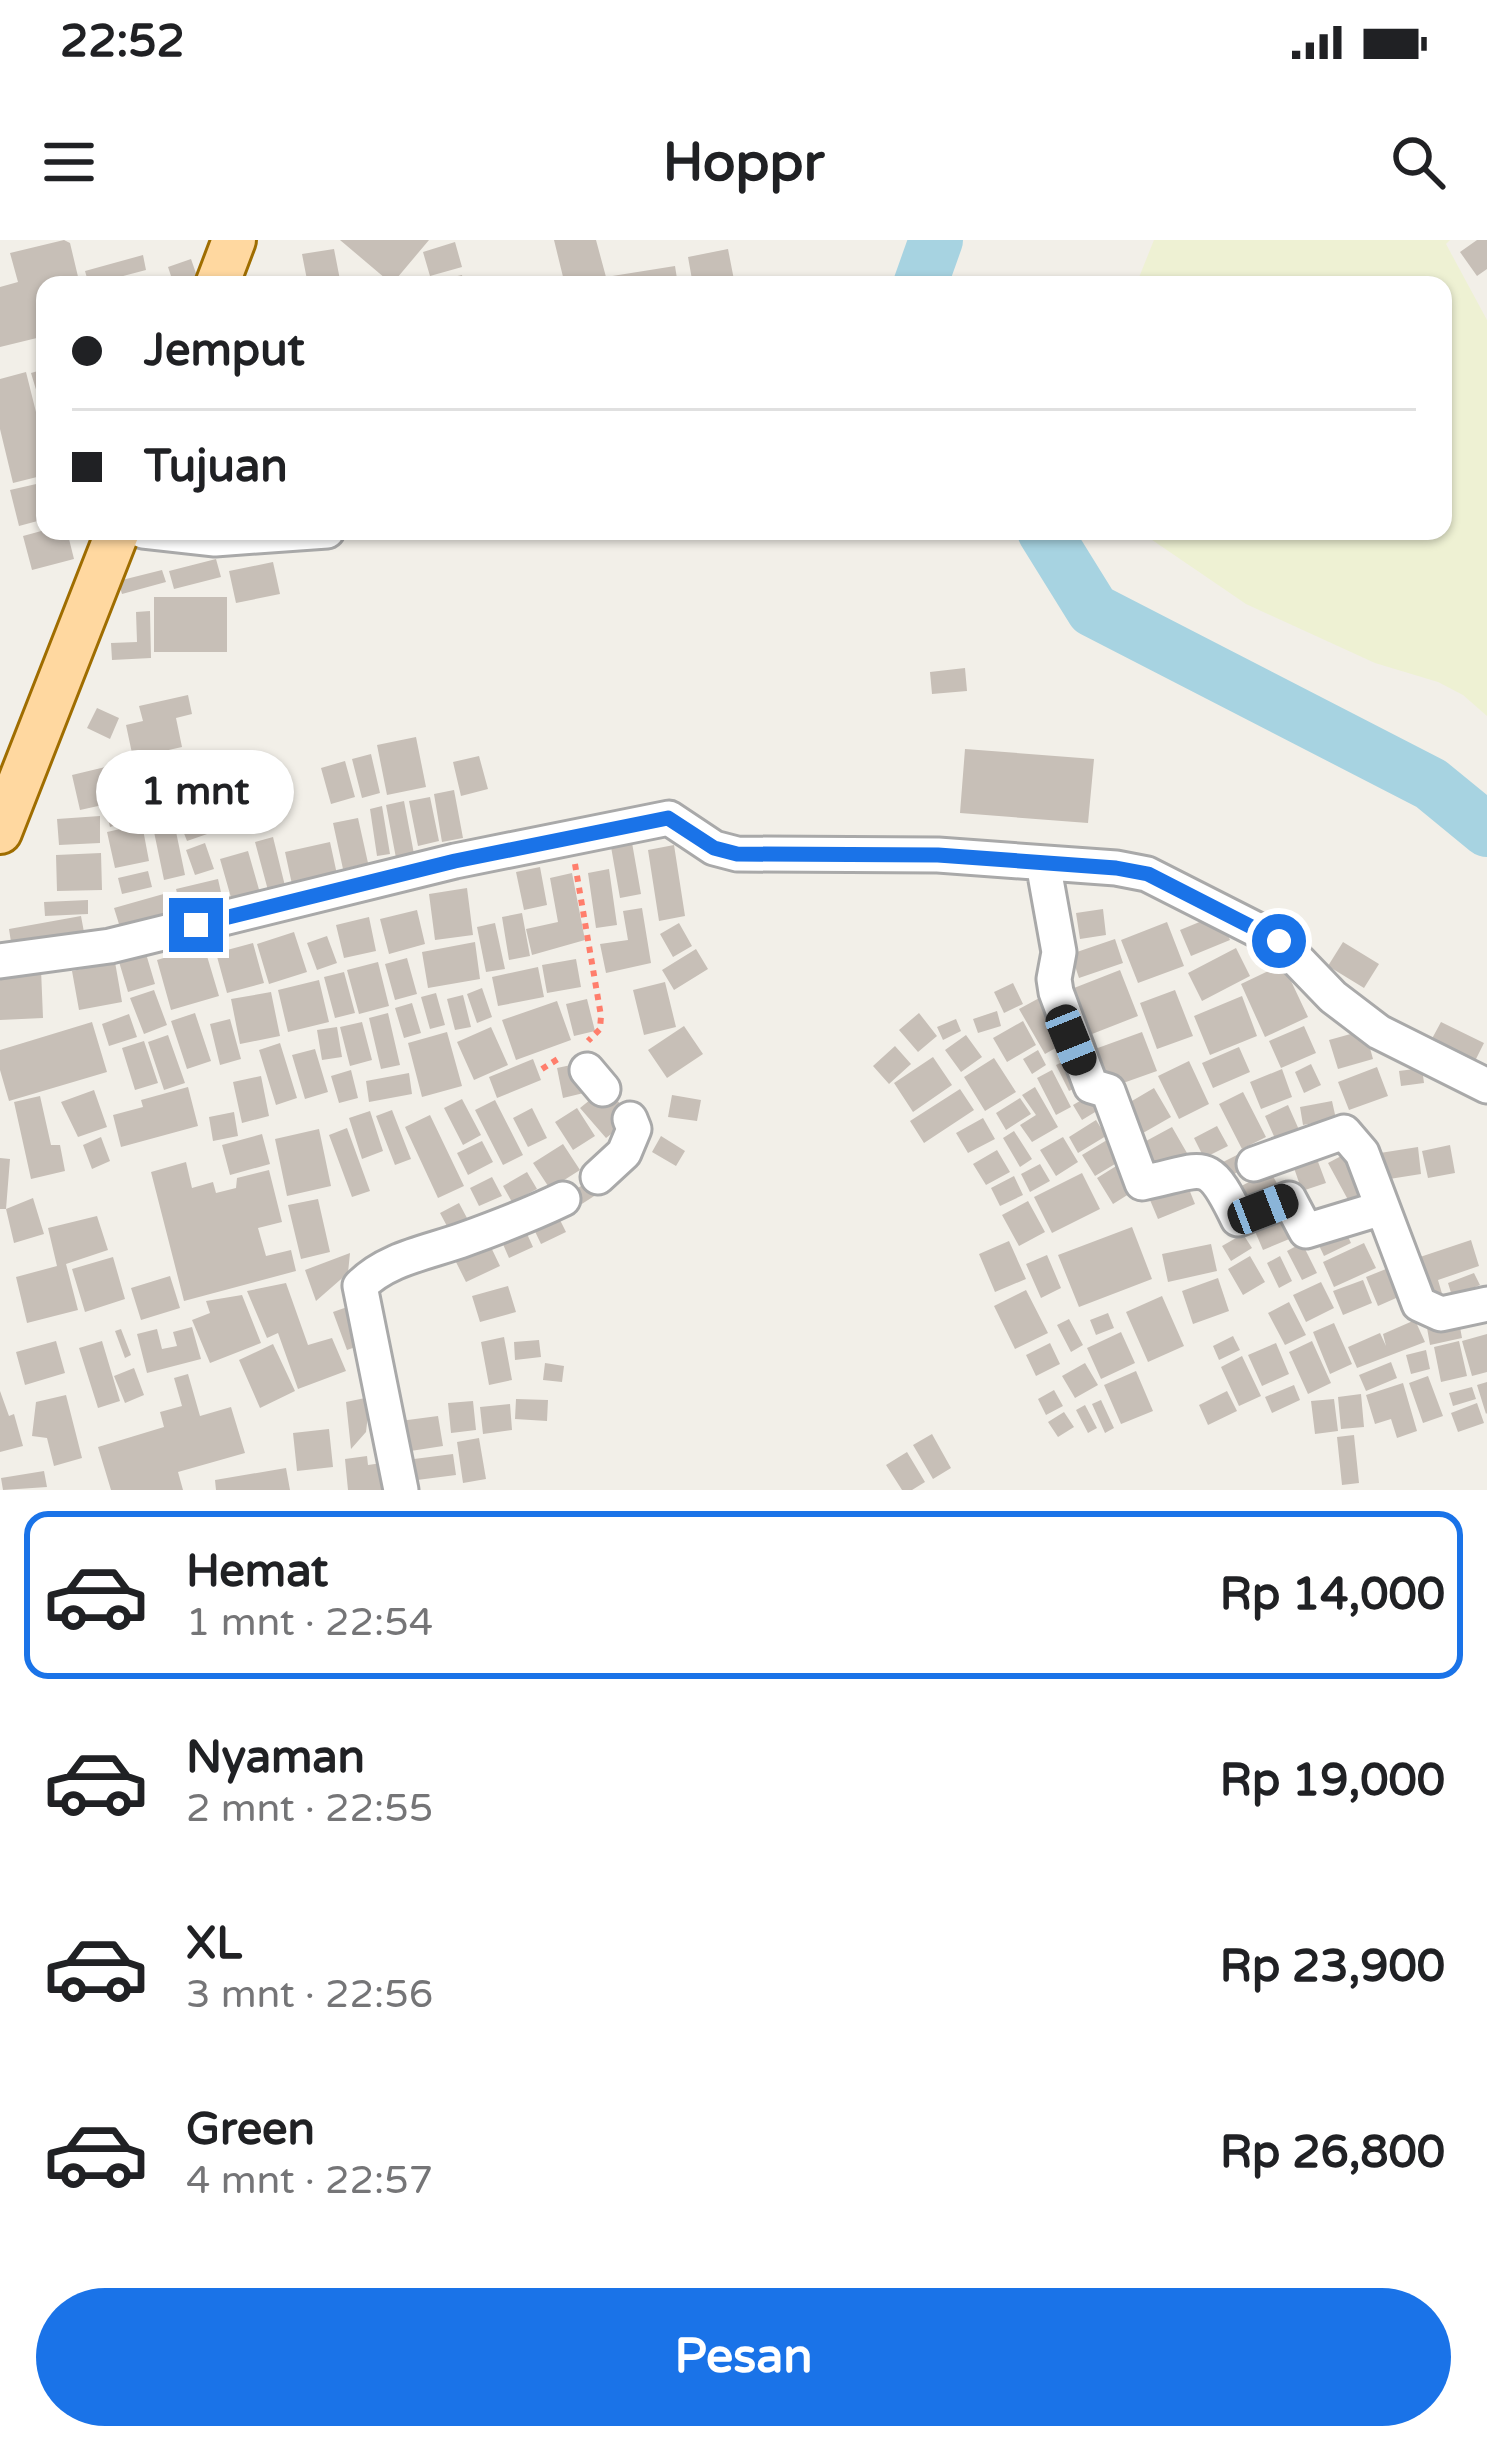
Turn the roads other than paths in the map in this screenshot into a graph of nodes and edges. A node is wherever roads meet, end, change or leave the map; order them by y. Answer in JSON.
{"nodes":[{"id":1,"x":234,"y":240,"type":"edge"},
{"id":2,"x":220,"y":276,"type":"edge"},
{"id":3,"x":114,"y":540,"type":"edge"},
{"id":4,"x":0,"y":832,"type":"edge"},
{"id":5,"x":1043,"y":863,"type":"junction"},
{"id":6,"x":0,"y":961,"type":"edge"},
{"id":7,"x":1487,"y":1086,"type":"edge"},
{"id":8,"x":630,"y":1119,"type":"dead end"},
{"id":9,"x":1254,"y":1164,"type":"dead end"},
{"id":10,"x":598,"y":1178,"type":"dead end"},
{"id":11,"x":563,"y":1199,"type":"dead end"},
{"id":12,"x":1382,"y":1208,"type":"junction"},
{"id":13,"x":1487,"y":1304,"type":"edge"},
{"id":14,"x":401,"y":1490,"type":"edge"}],
"edges":[{"from":1,"to":2,"type":"main road"},
{"from":3,"to":4,"type":"main road"},
{"from":5,"to":6,"type":"street"},
{"from":5,"to":7,"type":"street"},
{"from":5,"to":12,"type":"street"},
{"from":8,"to":10,"type":"street"},
{"from":9,"to":12,"type":"street"},
{"from":11,"to":14,"type":"street"},
{"from":12,"to":13,"type":"street"}]}
